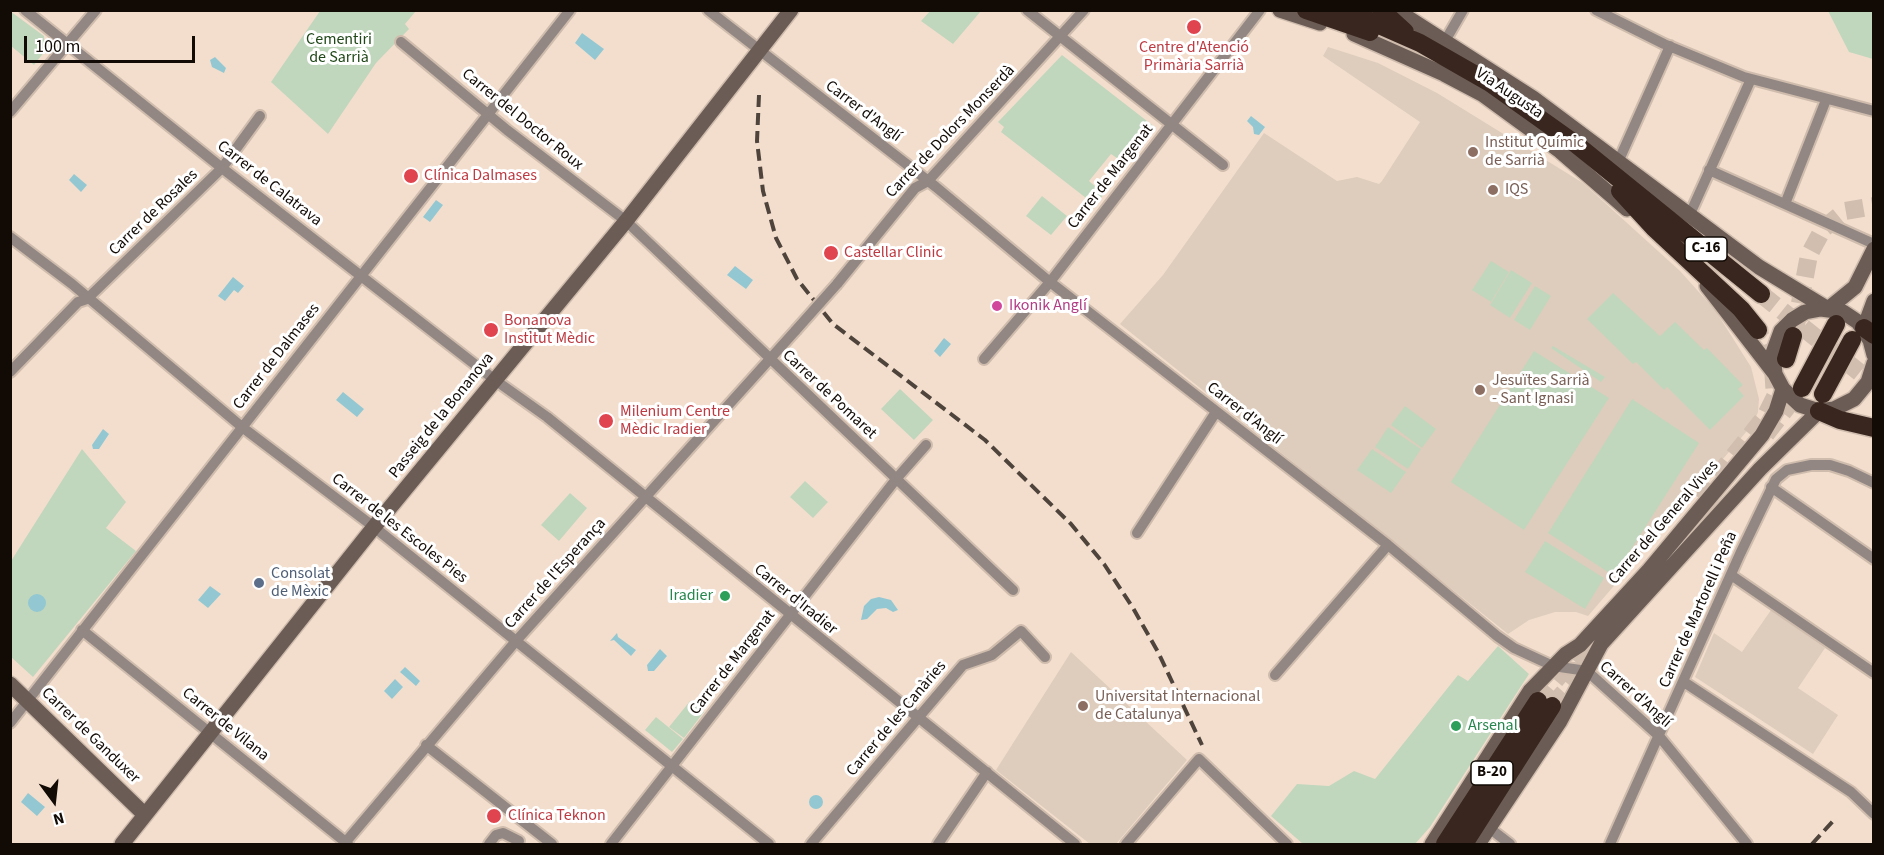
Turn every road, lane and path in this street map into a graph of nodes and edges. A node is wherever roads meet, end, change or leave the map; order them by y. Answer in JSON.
{"nodes":[{"id":1,"x":25,"y":10,"type":"edge"},
{"id":2,"x":96,"y":10,"type":"edge"},
{"id":3,"x":570,"y":10,"type":"edge"},
{"id":4,"x":708,"y":10,"type":"edge"},
{"id":5,"x":791,"y":10,"type":"edge"},
{"id":6,"x":1027,"y":10,"type":"edge"},
{"id":7,"x":1084,"y":10,"type":"edge"},
{"id":8,"x":1260,"y":10,"type":"edge"},
{"id":9,"x":1280,"y":10,"type":"edge"},
{"id":10,"x":1306,"y":10,"type":"edge"},
{"id":11,"x":1345,"y":10,"type":"edge"},
{"id":12,"x":1381,"y":10,"type":"edge"},
{"id":13,"x":1396,"y":10,"type":"edge"},
{"id":14,"x":1463,"y":10,"type":"edge"},
{"id":15,"x":1596,"y":10,"type":"edge"},
{"id":16,"x":1059,"y":36,"type":"junction"},
{"id":17,"x":1410,"y":38,"type":"junction"},
{"id":18,"x":1445,"y":41,"type":"junction"},
{"id":19,"x":401,"y":42,"type":"dead end"},
{"id":20,"x":67,"y":45,"type":"junction"},
{"id":21,"x":1670,"y":46,"type":"junction"},
{"id":22,"x":759,"y":52,"type":"junction"},
{"id":23,"x":1751,"y":79,"type":"junction"},
{"id":24,"x":1826,"y":100,"type":"junction"},
{"id":25,"x":10,"y":111,"type":"edge"},
{"id":26,"x":1874,"y":111,"type":"edge"},
{"id":27,"x":489,"y":112,"type":"junction"},
{"id":28,"x":260,"y":116,"type":"dead end"},
{"id":29,"x":1170,"y":125,"type":"junction"},
{"id":30,"x":1619,"y":160,"type":"junction"},
{"id":31,"x":1599,"y":163,"type":"junction"},
{"id":32,"x":1223,"y":165,"type":"dead end"},
{"id":33,"x":222,"y":168,"type":"junction"},
{"id":34,"x":1709,"y":170,"type":"junction"},
{"id":35,"x":928,"y":181,"type":"junction"},
{"id":36,"x":1785,"y":204,"type":"junction"},
{"id":37,"x":1690,"y":214,"type":"junction"},
{"id":38,"x":626,"y":221,"type":"junction"},
{"id":39,"x":10,"y":237,"type":"edge"},
{"id":40,"x":1874,"y":244,"type":"edge"},
{"id":41,"x":1874,"y":249,"type":"edge"},
{"id":42,"x":361,"y":274,"type":"junction"},
{"id":43,"x":1050,"y":282,"type":"junction"},
{"id":44,"x":1761,"y":294,"type":"tunnel mouth"},
{"id":45,"x":87,"y":298,"type":"junction"},
{"id":46,"x":1874,"y":301,"type":"edge"},
{"id":47,"x":1832,"y":317,"type":"junction"},
{"id":48,"x":796,"y":330,"type":"joint"},
{"id":49,"x":1758,"y":330,"type":"tunnel mouth"},
{"id":50,"x":1863,"y":335,"type":"edge"},
{"id":51,"x":1793,"y":336,"type":"tunnel mouth"},
{"id":52,"x":1874,"y":355,"type":"edge"},
{"id":53,"x":768,"y":359,"type":"junction"},
{"id":54,"x":984,"y":359,"type":"dead end"},
{"id":55,"x":1786,"y":359,"type":"dead end"},
{"id":56,"x":1874,"y":363,"type":"edge"},
{"id":57,"x":10,"y":372,"type":"edge"},
{"id":58,"x":1775,"y":374,"type":"junction"},
{"id":59,"x":495,"y":380,"type":"junction"},
{"id":60,"x":1802,"y":388,"type":"tunnel mouth"},
{"id":61,"x":1783,"y":389,"type":"junction"},
{"id":62,"x":1821,"y":403,"type":"junction"},
{"id":63,"x":1216,"y":412,"type":"junction"},
{"id":64,"x":242,"y":427,"type":"junction"},
{"id":65,"x":1874,"y":428,"type":"edge"},
{"id":66,"x":926,"y":445,"type":"dead end"},
{"id":67,"x":897,"y":478,"type":"junction"},
{"id":68,"x":1874,"y":483,"type":"edge"},
{"id":69,"x":1771,"y":487,"type":"junction"},
{"id":70,"x":645,"y":498,"type":"junction"},
{"id":71,"x":374,"y":527,"type":"junction"},
{"id":72,"x":1137,"y":533,"type":"dead end"},
{"id":73,"x":1388,"y":545,"type":"junction"},
{"id":74,"x":1874,"y":559,"type":"edge"},
{"id":75,"x":1731,"y":575,"type":"junction"},
{"id":76,"x":1013,"y":590,"type":"dead end"},
{"id":77,"x":789,"y":615,"type":"junction"},
{"id":78,"x":82,"y":630,"type":"junction"},
{"id":79,"x":516,"y":641,"type":"junction"},
{"id":80,"x":1045,"y":657,"type":"dead end"},
{"id":81,"x":1553,"y":666,"type":"junction"},
{"id":82,"x":1587,"y":671,"type":"junction"},
{"id":83,"x":1874,"y":673,"type":"edge"},
{"id":84,"x":1275,"y":675,"type":"dead end"},
{"id":85,"x":1683,"y":682,"type":"junction"},
{"id":86,"x":10,"y":684,"type":"edge"},
{"id":87,"x":28,"y":701,"type":"junction"},
{"id":88,"x":918,"y":717,"type":"junction"},
{"id":89,"x":10,"y":723,"type":"edge"},
{"id":90,"x":212,"y":733,"type":"junction"},
{"id":91,"x":1659,"y":736,"type":"junction"},
{"id":92,"x":426,"y":745,"type":"junction"},
{"id":93,"x":673,"y":767,"type":"junction"},
{"id":94,"x":987,"y":772,"type":"junction"},
{"id":95,"x":144,"y":814,"type":"junction"},
{"id":96,"x":1874,"y":814,"type":"edge"},
{"id":97,"x":1488,"y":826,"type":"junction"},
{"id":98,"x":519,"y":841,"type":"dead end"},
{"id":99,"x":122,"y":844,"type":"edge"},
{"id":100,"x":346,"y":844,"type":"edge"},
{"id":101,"x":489,"y":844,"type":"edge"},
{"id":102,"x":552,"y":844,"type":"edge"},
{"id":103,"x":611,"y":844,"type":"edge"},
{"id":104,"x":769,"y":844,"type":"edge"},
{"id":105,"x":811,"y":844,"type":"edge"},
{"id":106,"x":938,"y":844,"type":"edge"},
{"id":107,"x":1076,"y":844,"type":"edge"},
{"id":108,"x":1126,"y":844,"type":"edge"},
{"id":109,"x":1287,"y":844,"type":"edge"},
{"id":110,"x":1432,"y":844,"type":"edge"},
{"id":111,"x":1445,"y":844,"type":"edge"},
{"id":112,"x":1464,"y":844,"type":"edge"},
{"id":113,"x":1478,"y":844,"type":"edge"},
{"id":114,"x":1510,"y":844,"type":"edge"},
{"id":115,"x":1610,"y":844,"type":"edge"},
{"id":116,"x":1748,"y":844,"type":"edge"}],
"edges":[{"from":1,"to":20,"type":"street","name":"Carrer de Calatrava"},
{"from":2,"to":20,"type":"street"},
{"from":3,"to":27,"type":"street","name":"Carrer de Dalmases"},
{"from":4,"to":22,"type":"street","name":"Carrer d'Anglí"},
{"from":5,"to":22,"type":"street","name":"Passeig de la Bonanova"},
{"from":6,"to":16,"type":"street"},
{"from":7,"to":16,"type":"street","name":"Carrer de Dolors Monserdà"},
{"from":8,"to":29,"type":"street","name":"Carrer de Margenat"},
{"from":9,"to":58,"type":"street","name":"Via Augusta"},
{"from":10,"to":17,"type":"highway"},
{"from":11,"to":17,"type":"highway","number":"C-16"},
{"from":12,"to":17,"type":"highway"},
{"from":13,"to":18,"type":"street","name":"Via Augusta"},
{"from":14,"to":18,"type":"street"},
{"from":15,"to":21,"type":"street"},
{"from":16,"to":29,"type":"street"},
{"from":16,"to":35,"type":"street","name":"Carrer de Dolors Monserdà"},
{"from":17,"to":31,"type":"highway","number":"C-16"},
{"from":18,"to":30,"type":"street","name":"Via Augusta"},
{"from":19,"to":27,"type":"street","name":"Carrer del Doctor Roux"},
{"from":20,"to":25,"type":"street"},
{"from":20,"to":33,"type":"street","name":"Carrer de Calatrava"},
{"from":21,"to":23,"type":"street"},
{"from":21,"to":30,"type":"street"},
{"from":22,"to":35,"type":"street","name":"Carrer d'Anglí"},
{"from":22,"to":38,"type":"street","name":"Passeig de la Bonanova"},
{"from":23,"to":24,"type":"street"},
{"from":23,"to":34,"type":"street"},
{"from":24,"to":26,"type":"street"},
{"from":24,"to":36,"type":"street"},
{"from":27,"to":38,"type":"street","name":"Carrer del Doctor Roux"},
{"from":27,"to":42,"type":"street","name":"Carrer de Dalmases"},
{"from":28,"to":33,"type":"street","name":"Carrer de Rosales"},
{"from":29,"to":32,"type":"street"},
{"from":29,"to":43,"type":"street","name":"Carrer de Margenat"},
{"from":30,"to":37,"type":"street","name":"Via Augusta"},
{"from":31,"to":44,"type":"highway","number":"C-16"},
{"from":31,"to":49,"type":"highway"},
{"from":33,"to":42,"type":"street","name":"Carrer de Calatrava"},
{"from":33,"to":45,"type":"street","name":"Carrer de Rosales"},
{"from":34,"to":36,"type":"street"},
{"from":34,"to":37,"type":"street"},
{"from":35,"to":43,"type":"street","name":"Carrer d'Anglí"},
{"from":35,"to":48,"type":"street","name":"Carrer de Dolors Monserdà","bridge":true},
{"from":36,"to":40,"type":"street"},
{"from":37,"to":47,"type":"street","name":"Via Augusta"},
{"from":38,"to":53,"type":"street","name":"Carrer de Pomaret"},
{"from":38,"to":59,"type":"street","name":"Passeig de la Bonanova"},
{"from":39,"to":45,"type":"street","name":"Carrer de les Escoles Pies"},
{"from":41,"to":47,"type":"street"},
{"from":42,"to":59,"type":"street","name":"Carrer de Calatrava"},
{"from":42,"to":64,"type":"street","name":"Carrer de Dalmases"},
{"from":43,"to":54,"type":"street","name":"Carrer de Margenat"},
{"from":43,"to":63,"type":"street","name":"Carrer d'Anglí"},
{"from":45,"to":57,"type":"street","name":"Carrer de Rosales"},
{"from":45,"to":64,"type":"street","name":"Carrer de les Escoles Pies"},
{"from":46,"to":50,"type":"street"},
{"from":47,"to":50,"type":"street"},
{"from":47,"to":58,"type":"street"},
{"from":47,"to":60,"type":"highway"},
{"from":48,"to":53,"type":"street","name":"Carrer de l'Esperança"},
{"from":50,"to":52,"type":"street"},
{"from":50,"to":62,"type":"highway"},
{"from":51,"to":55,"type":"highway"},
{"from":53,"to":67,"type":"street","name":"Carrer de Pomaret"},
{"from":53,"to":70,"type":"street","name":"Carrer de l'Esperança"},
{"from":56,"to":62,"type":"street"},
{"from":58,"to":61,"type":"street"},
{"from":59,"to":70,"type":"street","name":"Carrer d'Iradier"},
{"from":59,"to":71,"type":"street","name":"Passeig de la Bonanova"},
{"from":61,"to":62,"type":"street"},
{"from":61,"to":81,"type":"street","name":"Carrer del General Vives"},
{"from":62,"to":65,"type":"highway"},
{"from":62,"to":82,"type":"street"},
{"from":63,"to":72,"type":"street"},
{"from":63,"to":73,"type":"street","name":"Carrer d'Anglí"},
{"from":64,"to":71,"type":"street","name":"Carrer de les Escoles Pies"},
{"from":64,"to":78,"type":"street","name":"Carrer de Dalmases"},
{"from":66,"to":67,"type":"street","name":"Carrer de Margenat"},
{"from":67,"to":76,"type":"street","name":"Carrer de Pomaret"},
{"from":67,"to":77,"type":"street","name":"Carrer de Margenat"},
{"from":68,"to":69,"type":"street"},
{"from":69,"to":74,"type":"street"},
{"from":69,"to":75,"type":"street","name":"Carrer de Martorell i Peña"},
{"from":70,"to":77,"type":"street","name":"Carrer d'Iradier"},
{"from":70,"to":79,"type":"street","name":"Carrer de l'Esperança"},
{"from":71,"to":79,"type":"street","name":"Carrer de les Escoles Pies"},
{"from":71,"to":90,"type":"street","name":"Passeig de la Bonanova"},
{"from":73,"to":81,"type":"street","name":"Carrer d'Anglí"},
{"from":73,"to":84,"type":"street"},
{"from":75,"to":83,"type":"street"},
{"from":75,"to":85,"type":"street","name":"Carrer de Martorell i Peña"},
{"from":77,"to":88,"type":"street","name":"Carrer d'Iradier"},
{"from":77,"to":93,"type":"street","name":"Carrer de Margenat"},
{"from":78,"to":87,"type":"street","name":"Carrer de Dalmases"},
{"from":78,"to":90,"type":"street","name":"Carrer de Vilana"},
{"from":79,"to":92,"type":"street","name":"Carrer de l'Esperança"},
{"from":79,"to":93,"type":"street","name":"Carrer de les Escoles Pies"},
{"from":80,"to":88,"type":"street","name":"Carrer de les Canàries"},
{"from":81,"to":82,"type":"street","name":"Carrer d'Anglí"},
{"from":81,"to":110,"type":"street","name":"Carrer del General Vives"},
{"from":82,"to":91,"type":"street","name":"Carrer d'Anglí"},
{"from":82,"to":97,"type":"street"},
{"from":85,"to":91,"type":"street","name":"Carrer de Martorell i Peña"},
{"from":85,"to":96,"type":"street"},
{"from":86,"to":87,"type":"street","name":"Carrer de Ganduxer"},
{"from":87,"to":89,"type":"street","name":"Carrer de Dalmases"},
{"from":87,"to":95,"type":"street","name":"Carrer de Ganduxer"},
{"from":88,"to":94,"type":"street","name":"Carrer d'Iradier"},
{"from":88,"to":105,"type":"street","name":"Carrer de les Canàries"},
{"from":90,"to":95,"type":"street","name":"Passeig de la Bonanova"},
{"from":90,"to":100,"type":"street","name":"Carrer de Vilana"},
{"from":91,"to":115,"type":"street","name":"Carrer de Martorell i Peña"},
{"from":91,"to":116,"type":"street","name":"Carrer d'Anglí"},
{"from":92,"to":100,"type":"street","name":"Carrer de l'Esperança"},
{"from":92,"to":102,"type":"street"},
{"from":93,"to":103,"type":"street","name":"Carrer de Margenat"},
{"from":93,"to":104,"type":"street","name":"Carrer de les Escoles Pies"},
{"from":94,"to":106,"type":"street"},
{"from":94,"to":107,"type":"street","name":"Carrer d'Iradier"},
{"from":95,"to":99,"type":"street","name":"Passeig de la Bonanova"},
{"from":97,"to":113,"type":"street"},
{"from":97,"to":114,"type":"street"},
{"from":98,"to":101,"type":"street"},
{"from":108,"to":109,"type":"street"},
{"from":111,"to":112,"type":"highway","number":"B-20"}]}
